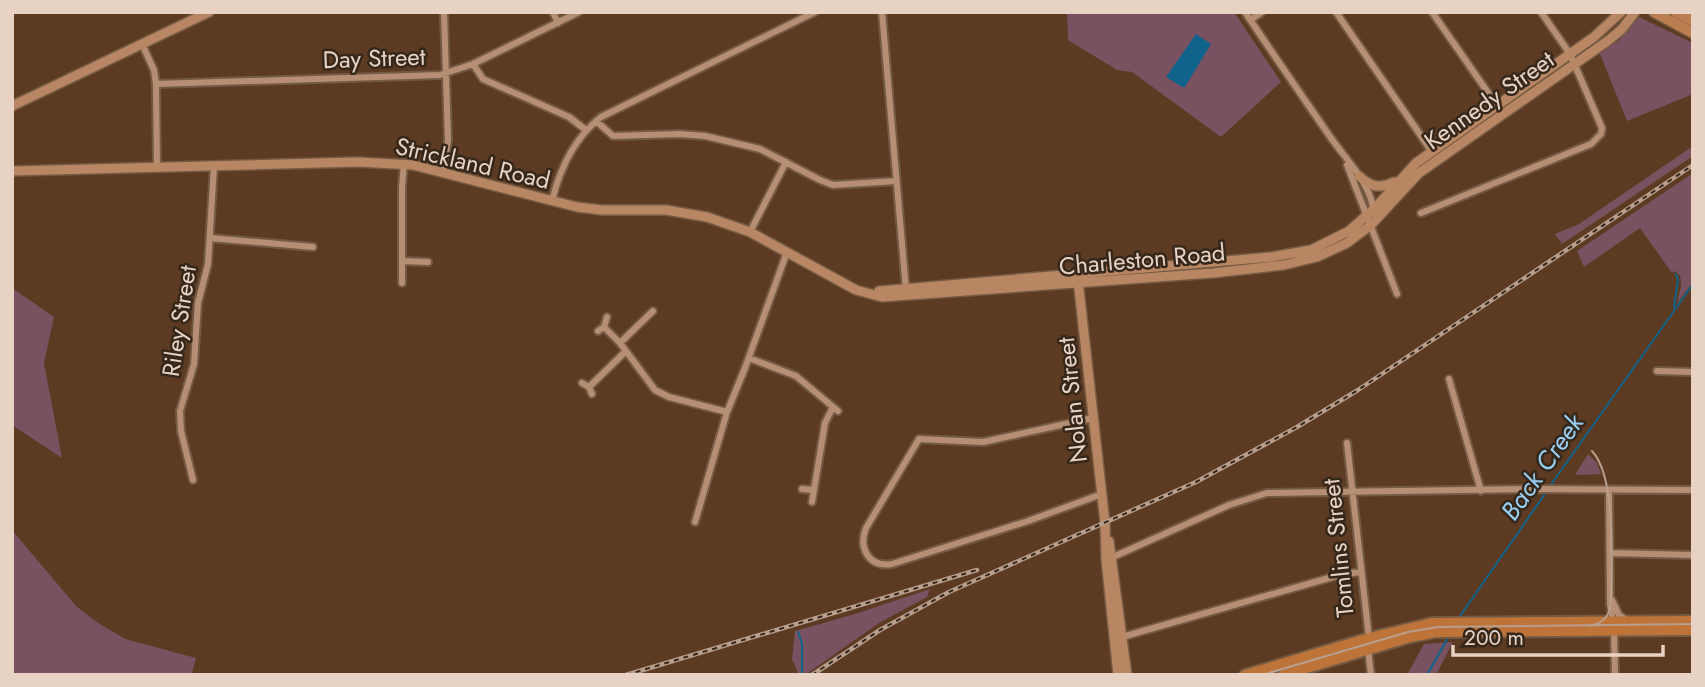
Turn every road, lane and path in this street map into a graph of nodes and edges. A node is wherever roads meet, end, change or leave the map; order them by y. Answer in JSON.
{"nodes":[{"id":1,"x":209,"y":12,"type":"edge"},
{"id":2,"x":444,"y":12,"type":"edge"},
{"id":3,"x":553,"y":12,"type":"edge"},
{"id":4,"x":579,"y":12,"type":"edge"},
{"id":5,"x":815,"y":12,"type":"edge"},
{"id":6,"x":882,"y":12,"type":"edge"},
{"id":7,"x":1245,"y":12,"type":"edge"},
{"id":8,"x":1262,"y":12,"type":"edge"},
{"id":9,"x":1336,"y":12,"type":"edge"},
{"id":10,"x":1432,"y":12,"type":"edge"},
{"id":11,"x":1541,"y":12,"type":"edge"},
{"id":12,"x":1621,"y":12,"type":"edge"},
{"id":13,"x":1635,"y":12,"type":"edge"},
{"id":14,"x":1654,"y":12,"type":"edge"},
{"id":15,"x":1676,"y":12,"type":"edge"},
{"id":16,"x":1250,"y":20,"type":"junction"},
{"id":17,"x":1693,"y":21,"type":"edge"},
{"id":18,"x":558,"y":23,"type":"junction"},
{"id":19,"x":1693,"y":33,"type":"edge"},
{"id":20,"x":142,"y":44,"type":"junction"},
{"id":21,"x":1570,"y":54,"type":"junction"},
{"id":22,"x":473,"y":64,"type":"junction"},
{"id":23,"x":1575,"y":64,"type":"junction"},
{"id":24,"x":446,"y":74,"type":"junction"},
{"id":25,"x":156,"y":84,"type":"junction"},
{"id":26,"x":12,"y":106,"type":"edge"},
{"id":27,"x":1500,"y":110,"type":"junction"},
{"id":28,"x":596,"y":121,"type":"junction"},
{"id":29,"x":586,"y":130,"type":"junction"},
{"id":30,"x":1340,"y":152,"type":"junction"},
{"id":31,"x":1432,"y":152,"type":"junction"},
{"id":32,"x":786,"y":162,"type":"junction"},
{"id":33,"x":404,"y":163,"type":"junction"},
{"id":34,"x":12,"y":164,"type":"edge"},
{"id":35,"x":214,"y":166,"type":"junction"},
{"id":36,"x":157,"y":167,"type":"junction"},
{"id":37,"x":34,"y":170,"type":"junction"},
{"id":38,"x":12,"y":171,"type":"edge"},
{"id":39,"x":443,"y":172,"type":"junction"},
{"id":40,"x":1359,"y":176,"type":"junction"},
{"id":41,"x":1400,"y":179,"type":"junction"},
{"id":42,"x":896,"y":181,"type":"junction"},
{"id":43,"x":552,"y":201,"type":"junction"},
{"id":44,"x":1421,"y":212,"type":"dead end"},
{"id":45,"x":1371,"y":218,"type":"junction"},
{"id":46,"x":750,"y":232,"type":"junction"},
{"id":47,"x":210,"y":238,"type":"junction"},
{"id":48,"x":313,"y":247,"type":"dead end"},
{"id":49,"x":787,"y":252,"type":"junction"},
{"id":50,"x":402,"y":261,"type":"junction"},
{"id":51,"x":428,"y":262,"type":"dead end"},
{"id":52,"x":1138,"y":268,"type":"junction"},
{"id":53,"x":1077,"y":272,"type":"junction"},
{"id":54,"x":1139,"y":278,"type":"junction"},
{"id":55,"x":402,"y":283,"type":"dead end"},
{"id":56,"x":1078,"y":284,"type":"junction"},
{"id":57,"x":907,"y":293,"type":"junction"},
{"id":58,"x":1397,"y":294,"type":"dead end"},
{"id":59,"x":653,"y":311,"type":"dead end"},
{"id":60,"x":607,"y":317,"type":"dead end"},
{"id":61,"x":620,"y":343,"type":"junction"},
{"id":62,"x":626,"y":351,"type":"junction"},
{"id":63,"x":749,"y":358,"type":"junction"},
{"id":64,"x":1657,"y":372,"type":"dead end"},
{"id":65,"x":1693,"y":372,"type":"edge"},
{"id":66,"x":1449,"y":379,"type":"dead end"},
{"id":67,"x":582,"y":383,"type":"dead end"},
{"id":68,"x":727,"y":412,"type":"junction"},
{"id":69,"x":1093,"y":418,"type":"junction"},
{"id":70,"x":1347,"y":443,"type":"dead end"},
{"id":71,"x":193,"y":480,"type":"dead end"},
{"id":72,"x":802,"y":489,"type":"dead end"},
{"id":73,"x":813,"y":490,"type":"junction"},
{"id":74,"x":1693,"y":490,"type":"edge"},
{"id":75,"x":1481,"y":491,"type":"junction"},
{"id":76,"x":1609,"y":491,"type":"junction"},
{"id":77,"x":1353,"y":492,"type":"junction"},
{"id":78,"x":1102,"y":494,"type":"junction"},
{"id":79,"x":811,"y":502,"type":"dead end"},
{"id":80,"x":695,"y":522,"type":"dead end"},
{"id":81,"x":1611,"y":553,"type":"junction"},
{"id":82,"x":1693,"y":555,"type":"edge"},
{"id":83,"x":1109,"y":558,"type":"junction"},
{"id":84,"x":1361,"y":572,"type":"junction"},
{"id":85,"x":1611,"y":595,"type":"junction"},
{"id":86,"x":1631,"y":621,"type":"junction"},
{"id":87,"x":1693,"y":621,"type":"edge"},
{"id":88,"x":1614,"y":626,"type":"junction"},
{"id":89,"x":1693,"y":631,"type":"edge"},
{"id":90,"x":1118,"y":637,"type":"junction"},
{"id":91,"x":1368,"y":644,"type":"junction"},
{"id":92,"x":1118,"y":675,"type":"edge"},
{"id":93,"x":1127,"y":675,"type":"edge"},
{"id":94,"x":1245,"y":675,"type":"edge"},
{"id":95,"x":1283,"y":675,"type":"edge"},
{"id":96,"x":1371,"y":675,"type":"edge"},
{"id":97,"x":1615,"y":675,"type":"edge"}],
"edges":[{"from":1,"to":20,"type":"street"},
{"from":2,"to":24,"type":"street"},
{"from":3,"to":18,"type":"street"},
{"from":4,"to":18,"type":"street","name":"Day Street"},
{"from":5,"to":28,"type":"street"},
{"from":6,"to":42,"type":"street"},
{"from":7,"to":16,"type":"street"},
{"from":8,"to":16,"type":"street"},
{"from":9,"to":31,"type":"street"},
{"from":10,"to":27,"type":"street"},
{"from":11,"to":21,"type":"street"},
{"from":12,"to":21,"type":"street","name":"Kennedy Street"},
{"from":13,"to":23,"type":"street","name":"Kennedy Street"},
{"from":14,"to":19,"type":"main road"},
{"from":15,"to":17,"type":"main road"},
{"from":16,"to":30,"type":"street"},
{"from":18,"to":22,"type":"street","name":"Day Street"},
{"from":20,"to":25,"type":"street"},
{"from":20,"to":26,"type":"street"},
{"from":21,"to":23,"type":"street"},
{"from":21,"to":27,"type":"street","name":"Kennedy Street"},
{"from":22,"to":24,"type":"street","name":"Day Street"},
{"from":22,"to":29,"type":"street"},
{"from":23,"to":27,"type":"street","name":"Kennedy Street"},
{"from":23,"to":44,"type":"street"},
{"from":24,"to":25,"type":"street","name":"Day Street"},
{"from":24,"to":39,"type":"street"},
{"from":25,"to":36,"type":"street"},
{"from":27,"to":31,"type":"street","name":"Kennedy Street"},
{"from":27,"to":45,"type":"street","name":"Kennedy Street"},
{"from":28,"to":29,"type":"street"},
{"from":28,"to":32,"type":"street"},
{"from":29,"to":43,"type":"street"},
{"from":30,"to":40,"type":"street"},
{"from":30,"to":45,"type":"street"},
{"from":31,"to":41,"type":"street","name":"Kennedy Street"},
{"from":32,"to":42,"type":"street"},
{"from":32,"to":46,"type":"street"},
{"from":33,"to":35,"type":"street","name":"Strickland Road"},
{"from":33,"to":39,"type":"street","name":"Strickland Road"},
{"from":33,"to":50,"type":"street"},
{"from":34,"to":37,"type":"street","name":"Strickland Road"},
{"from":35,"to":36,"type":"street","name":"Strickland Road"},
{"from":35,"to":47,"type":"street","name":"Riley Street"},
{"from":36,"to":37,"type":"street","name":"Strickland Road"},
{"from":37,"to":38,"type":"street","name":"Strickland Road"},
{"from":39,"to":43,"type":"street","name":"Strickland Road"},
{"from":40,"to":41,"type":"street"},
{"from":40,"to":45,"type":"street"},
{"from":41,"to":45,"type":"street","name":"Kennedy Street"},
{"from":42,"to":57,"type":"street"},
{"from":43,"to":46,"type":"street","name":"Strickland Road"},
{"from":45,"to":52,"type":"street","name":"Charleston Road"},
{"from":45,"to":54,"type":"street","name":"Charleston Road"},
{"from":45,"to":58,"type":"street"},
{"from":46,"to":49,"type":"street","name":"Strickland Road"},
{"from":47,"to":48,"type":"street"},
{"from":47,"to":71,"type":"street","name":"Riley Street"},
{"from":49,"to":57,"type":"street","name":"Strickland Road"},
{"from":49,"to":63,"type":"street"},
{"from":50,"to":51,"type":"street"},
{"from":50,"to":55,"type":"street"},
{"from":52,"to":53,"type":"street","name":"Charleston Road"},
{"from":52,"to":54,"type":"street"},
{"from":53,"to":56,"type":"street","name":"Nolan Street"},
{"from":53,"to":57,"type":"street","name":"Charleston Road"},
{"from":54,"to":56,"type":"street","name":"Charleston Road"},
{"from":56,"to":57,"type":"street","name":"Charleston Road"},
{"from":56,"to":69,"type":"street","name":"Nolan Street"},
{"from":59,"to":61,"type":"street"},
{"from":60,"to":61,"type":"street"},
{"from":61,"to":62,"type":"street"},
{"from":62,"to":67,"type":"street"},
{"from":62,"to":68,"type":"street"},
{"from":63,"to":68,"type":"street"},
{"from":63,"to":73,"type":"street"},
{"from":64,"to":65,"type":"street"},
{"from":66,"to":75,"type":"street"},
{"from":68,"to":80,"type":"street"},
{"from":69,"to":78,"type":"street","name":"Nolan Street"},
{"from":69,"to":78,"type":"street"},
{"from":70,"to":77,"type":"street","name":"Tomlins Street"},
{"from":72,"to":73,"type":"street"},
{"from":73,"to":79,"type":"street"},
{"from":74,"to":76,"type":"street"},
{"from":75,"to":76,"type":"street"},
{"from":75,"to":77,"type":"street"},
{"from":76,"to":81,"type":"street"},
{"from":77,"to":83,"type":"street"},
{"from":77,"to":84,"type":"street","name":"Tomlins Street"},
{"from":78,"to":83,"type":"street","name":"Nolan Street"},
{"from":81,"to":82,"type":"street"},
{"from":81,"to":85,"type":"street"},
{"from":83,"to":90,"type":"street","name":"Nolan Street"},
{"from":84,"to":90,"type":"street"},
{"from":84,"to":91,"type":"street","name":"Tomlins Street"},
{"from":85,"to":86,"type":"street"},
{"from":85,"to":88,"type":"street"},
{"from":86,"to":87,"type":"highway"},
{"from":86,"to":88,"type":"highway"},
{"from":88,"to":89,"type":"highway"},
{"from":88,"to":91,"type":"highway"},
{"from":88,"to":97,"type":"street"},
{"from":90,"to":92,"type":"street","name":"Nolan Street"},
{"from":90,"to":93,"type":"street","name":"Nolan Street"},
{"from":91,"to":94,"type":"highway"},
{"from":91,"to":95,"type":"highway"},
{"from":91,"to":96,"type":"street","name":"Tomlins Street"}]}
